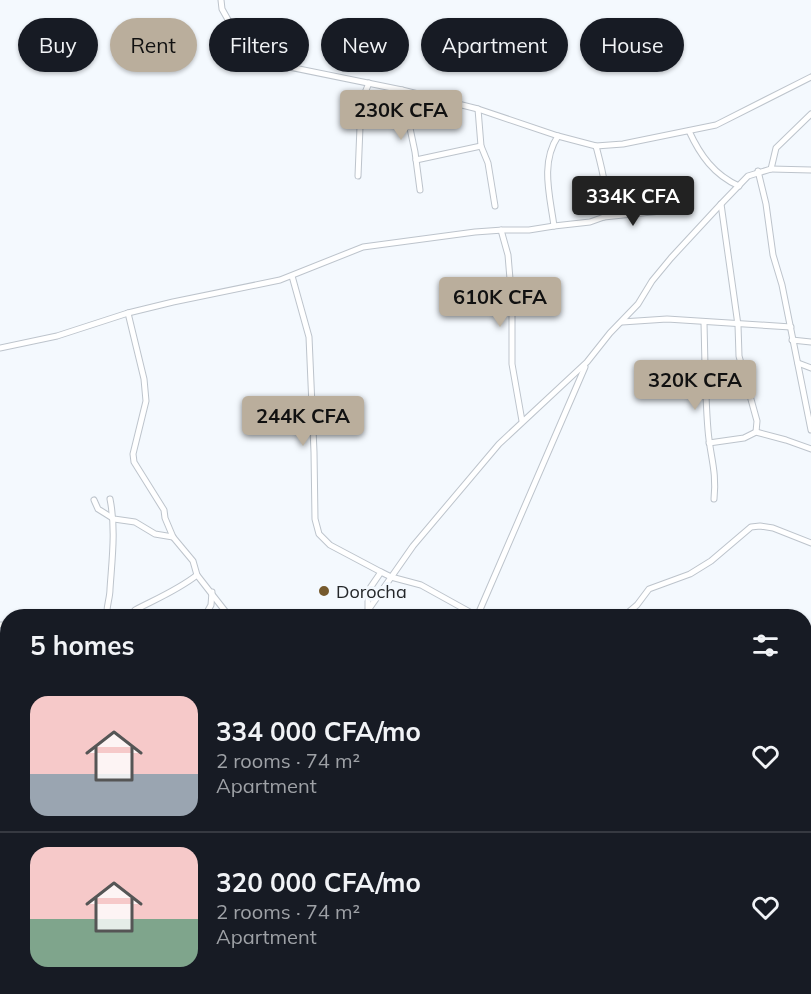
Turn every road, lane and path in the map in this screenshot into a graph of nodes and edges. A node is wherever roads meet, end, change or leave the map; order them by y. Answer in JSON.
{"nodes":[{"id":1,"x":220,"y":0,"type":"edge"},
{"id":2,"x":811,"y":77,"type":"edge"},
{"id":3,"x":369,"y":84,"type":"junction"},
{"id":4,"x":402,"y":90,"type":"junction"},
{"id":5,"x":478,"y":109,"type":"junction"},
{"id":6,"x":811,"y":114,"type":"edge"},
{"id":7,"x":689,"y":131,"type":"junction"},
{"id":8,"x":558,"y":136,"type":"junction"},
{"id":9,"x":481,"y":146,"type":"junction"},
{"id":10,"x":596,"y":146,"type":"junction"},
{"id":11,"x":416,"y":160,"type":"junction"},
{"id":12,"x":771,"y":169,"type":"junction"},
{"id":13,"x":811,"y":170,"type":"edge"},
{"id":14,"x":758,"y":171,"type":"junction"},
{"id":15,"x":358,"y":176,"type":"dead end"},
{"id":16,"x":739,"y":186,"type":"junction"},
{"id":17,"x":420,"y":190,"type":"dead end"},
{"id":18,"x":720,"y":204,"type":"junction"},
{"id":19,"x":495,"y":206,"type":"dead end"},
{"id":20,"x":661,"y":211,"type":"dead end"},
{"id":21,"x":604,"y":217,"type":"junction"},
{"id":22,"x":554,"y":225,"type":"junction"},
{"id":23,"x":501,"y":230,"type":"junction"},
{"id":24,"x":292,"y":276,"type":"junction"},
{"id":25,"x":128,"y":313,"type":"junction"},
{"id":26,"x":622,"y":322,"type":"junction"},
{"id":27,"x":704,"y":323,"type":"junction"},
{"id":28,"x":738,"y":325,"type":"junction"},
{"id":29,"x":791,"y":327,"type":"junction"},
{"id":30,"x":792,"y":340,"type":"junction"},
{"id":31,"x":811,"y":342,"type":"edge"},
{"id":32,"x":0,"y":348,"type":"edge"},
{"id":33,"x":587,"y":362,"type":"junction"},
{"id":34,"x":798,"y":363,"type":"junction"},
{"id":35,"x":811,"y":368,"type":"edge"},
{"id":36,"x":522,"y":421,"type":"junction"},
{"id":37,"x":811,"y":429,"type":"edge"},
{"id":38,"x":756,"y":432,"type":"junction"},
{"id":39,"x":709,"y":443,"type":"junction"},
{"id":40,"x":811,"y":449,"type":"edge"},
{"id":41,"x":110,"y":499,"type":"dead end"},
{"id":42,"x":714,"y":499,"type":"dead end"},
{"id":43,"x":94,"y":500,"type":"dead end"},
{"id":44,"x":114,"y":519,"type":"junction"},
{"id":45,"x":173,"y":537,"type":"junction"},
{"id":46,"x":811,"y":543,"type":"edge"},
{"id":47,"x":381,"y":572,"type":"junction"},
{"id":48,"x":197,"y":575,"type":"junction"},
{"id":49,"x":391,"y":577,"type":"junction"},
{"id":50,"x":212,"y":592,"type":"junction"},
{"id":51,"x":106,"y":609,"type":"edge"},
{"id":52,"x":137,"y":609,"type":"edge"},
{"id":53,"x":209,"y":609,"type":"edge"},
{"id":54,"x":224,"y":609,"type":"edge"},
{"id":55,"x":368,"y":609,"type":"joint"},
{"id":56,"x":465,"y":609,"type":"edge"},
{"id":57,"x":481,"y":609,"type":"edge"},
{"id":58,"x":632,"y":609,"type":"edge"}],
"edges":[{"from":1,"to":3,"type":"street"},
{"from":2,"to":7,"type":"street"},
{"from":3,"to":4,"type":"street"},
{"from":3,"to":15,"type":"street"},
{"from":4,"to":5,"type":"street"},
{"from":4,"to":11,"type":"street"},
{"from":5,"to":8,"type":"street"},
{"from":5,"to":9,"type":"street"},
{"from":6,"to":12,"type":"street"},
{"from":7,"to":10,"type":"street"},
{"from":7,"to":16,"type":"street"},
{"from":8,"to":10,"type":"street"},
{"from":8,"to":22,"type":"street"},
{"from":9,"to":11,"type":"street"},
{"from":9,"to":19,"type":"street"},
{"from":10,"to":21,"type":"street"},
{"from":11,"to":17,"type":"street"},
{"from":12,"to":13,"type":"street"},
{"from":12,"to":14,"type":"street"},
{"from":14,"to":16,"type":"street"},
{"from":14,"to":29,"type":"street"},
{"from":16,"to":18,"type":"street"},
{"from":18,"to":26,"type":"street"},
{"from":18,"to":28,"type":"street"},
{"from":20,"to":21,"type":"street"},
{"from":21,"to":22,"type":"street"},
{"from":22,"to":23,"type":"street"},
{"from":23,"to":24,"type":"street"},
{"from":23,"to":36,"type":"street"},
{"from":24,"to":25,"type":"street"},
{"from":24,"to":47,"type":"street"},
{"from":25,"to":32,"type":"street"},
{"from":25,"to":45,"type":"street"},
{"from":26,"to":27,"type":"street"},
{"from":26,"to":33,"type":"street"},
{"from":27,"to":28,"type":"street"},
{"from":27,"to":39,"type":"street"},
{"from":28,"to":29,"type":"street"},
{"from":28,"to":38,"type":"street"},
{"from":29,"to":30,"type":"street"},
{"from":30,"to":31,"type":"street"},
{"from":30,"to":34,"type":"street"},
{"from":33,"to":36,"type":"street"},
{"from":33,"to":57,"type":"street"},
{"from":34,"to":35,"type":"street"},
{"from":34,"to":37,"type":"street"},
{"from":36,"to":49,"type":"street"},
{"from":38,"to":39,"type":"street"},
{"from":38,"to":40,"type":"street"},
{"from":39,"to":42,"type":"street"},
{"from":41,"to":44,"type":"street"},
{"from":43,"to":44,"type":"street"},
{"from":44,"to":45,"type":"street"},
{"from":44,"to":51,"type":"street"},
{"from":45,"to":48,"type":"street"},
{"from":46,"to":58,"type":"street"},
{"from":47,"to":49,"type":"street"},
{"from":47,"to":55,"type":"street"},
{"from":48,"to":50,"type":"street"},
{"from":48,"to":52,"type":"street"},
{"from":49,"to":55,"type":"street"},
{"from":49,"to":56,"type":"street"},
{"from":50,"to":53,"type":"street"},
{"from":50,"to":54,"type":"street"}]}
